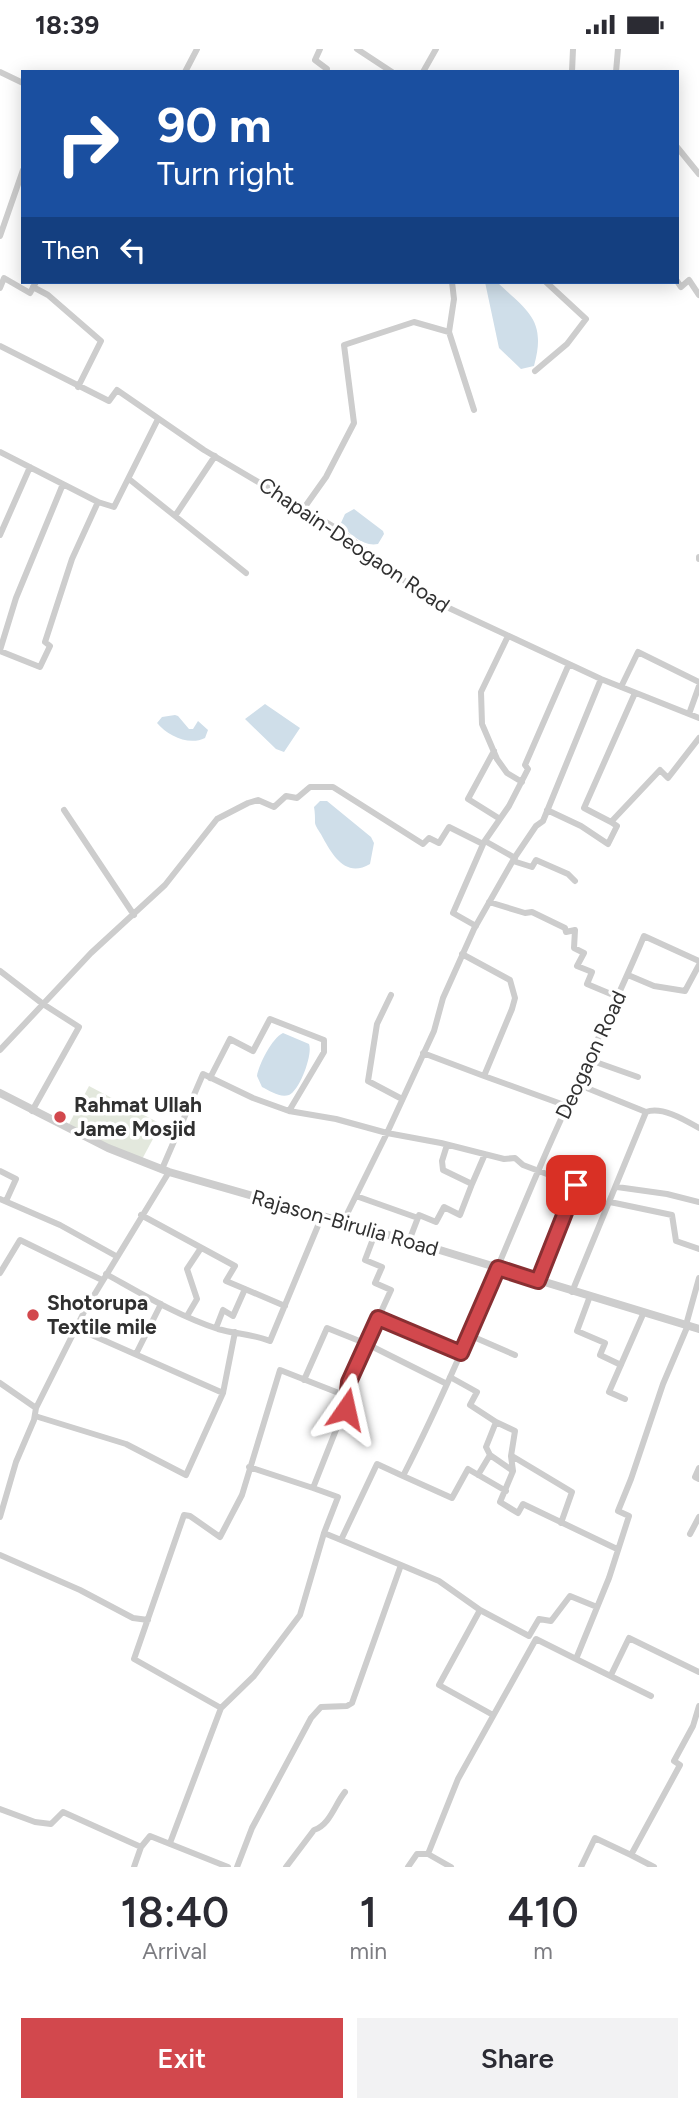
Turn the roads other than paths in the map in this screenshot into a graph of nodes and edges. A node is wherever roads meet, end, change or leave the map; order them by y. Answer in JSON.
{"nodes":[{"id":1,"x":197,"y":49,"type":"edge"},
{"id":2,"x":320,"y":49,"type":"edge"},
{"id":3,"x":357,"y":49,"type":"edge"},
{"id":4,"x":436,"y":49,"type":"edge"},
{"id":5,"x":573,"y":49,"type":"edge"},
{"id":6,"x":618,"y":49,"type":"edge"},
{"id":7,"x":186,"y":70,"type":"edge"},
{"id":8,"x":327,"y":70,"type":"edge"},
{"id":9,"x":389,"y":70,"type":"edge"},
{"id":10,"x":424,"y":70,"type":"edge"},
{"id":11,"x":572,"y":70,"type":"edge"},
{"id":12,"x":616,"y":70,"type":"edge"},
{"id":13,"x":0,"y":72,"type":"edge"},
{"id":14,"x":21,"y":82,"type":"edge"},
{"id":15,"x":679,"y":149,"type":"edge"},
{"id":16,"x":699,"y":174,"type":"edge"},
{"id":17,"x":21,"y":176,"type":"edge"},
{"id":18,"x":0,"y":236,"type":"edge"},
{"id":19,"x":2,"y":277,"type":"edge"},
{"id":20,"x":35,"y":284,"type":"edge"},
{"id":21,"x":452,"y":284,"type":"edge"},
{"id":22,"x":548,"y":284,"type":"edge"},
{"id":23,"x":679,"y":284,"type":"edge"},
{"id":24,"x":0,"y":288,"type":"edge"},
{"id":25,"x":699,"y":295,"type":"edge"},
{"id":26,"x":449,"y":332,"type":"junction"},
{"id":27,"x":0,"y":347,"type":"edge"},
{"id":28,"x":536,"y":370,"type":"dead end"},
{"id":29,"x":78,"y":387,"type":"junction"},
{"id":30,"x":474,"y":410,"type":"dead end"},
{"id":31,"x":158,"y":419,"type":"junction"},
{"id":32,"x":0,"y":452,"type":"edge"},
{"id":33,"x":215,"y":456,"type":"junction"},
{"id":34,"x":30,"y":467,"type":"junction"},
{"id":35,"x":129,"y":479,"type":"junction"},
{"id":36,"x":62,"y":484,"type":"junction"},
{"id":37,"x":98,"y":502,"type":"junction"},
{"id":38,"x":304,"y":508,"type":"junction"},
{"id":39,"x":175,"y":516,"type":"junction"},
{"id":40,"x":0,"y":535,"type":"edge"},
{"id":41,"x":246,"y":573,"type":"dead end"},
{"id":42,"x":508,"y":636,"type":"junction"},
{"id":43,"x":0,"y":650,"type":"edge"},
{"id":44,"x":569,"y":664,"type":"junction"},
{"id":45,"x":600,"y":679,"type":"junction"},
{"id":46,"x":699,"y":684,"type":"edge"},
{"id":47,"x":621,"y":687,"type":"junction"},
{"id":48,"x":635,"y":693,"type":"junction"},
{"id":49,"x":689,"y":714,"type":"junction"},
{"id":50,"x":699,"y":718,"type":"edge"},
{"id":51,"x":699,"y":738,"type":"edge"},
{"id":52,"x":494,"y":751,"type":"junction"},
{"id":53,"x":522,"y":782,"type":"junction"},
{"id":54,"x":64,"y":810,"type":"dead end"},
{"id":55,"x":547,"y":810,"type":"junction"},
{"id":56,"x":500,"y":819,"type":"junction"},
{"id":57,"x":611,"y":822,"type":"junction"},
{"id":58,"x":484,"y":843,"type":"junction"},
{"id":59,"x":514,"y":859,"type":"junction"},
{"id":60,"x":575,"y":881,"type":"dead end"},
{"id":61,"x":489,"y":902,"type":"junction"},
{"id":62,"x":134,"y":915,"type":"junction"},
{"id":63,"x":476,"y":926,"type":"junction"},
{"id":64,"x":462,"y":954,"type":"junction"},
{"id":65,"x":699,"y":963,"type":"edge"},
{"id":66,"x":0,"y":971,"type":"edge"},
{"id":67,"x":628,"y":975,"type":"junction"},
{"id":68,"x":391,"y":995,"type":"dead end"},
{"id":69,"x":618,"y":997,"type":"junction"},
{"id":70,"x":43,"y":1004,"type":"junction"},
{"id":71,"x":0,"y":1050,"type":"edge"},
{"id":72,"x":424,"y":1053,"type":"junction"},
{"id":73,"x":590,"y":1059,"type":"junction"},
{"id":74,"x":484,"y":1076,"type":"junction"},
{"id":75,"x":638,"y":1077,"type":"dead end"},
{"id":76,"x":210,"y":1078,"type":"junction"},
{"id":77,"x":577,"y":1083,"type":"junction"},
{"id":78,"x":0,"y":1093,"type":"edge"},
{"id":79,"x":402,"y":1099,"type":"junction"},
{"id":80,"x":567,"y":1106,"type":"junction"},
{"id":81,"x":33,"y":1111,"type":"junction"},
{"id":82,"x":289,"y":1111,"type":"junction"},
{"id":83,"x":646,"y":1112,"type":"junction"},
{"id":84,"x":699,"y":1128,"type":"edge"},
{"id":85,"x":387,"y":1133,"type":"junction"},
{"id":86,"x":447,"y":1145,"type":"junction"},
{"id":87,"x":485,"y":1154,"type":"junction"},
{"id":88,"x":539,"y":1170,"type":"junction"},
{"id":89,"x":0,"y":1171,"type":"edge"},
{"id":90,"x":165,"y":1171,"type":"junction"},
{"id":91,"x":471,"y":1184,"type":"junction"},
{"id":92,"x":617,"y":1187,"type":"junction"},
{"id":93,"x":356,"y":1196,"type":"junction"},
{"id":94,"x":3,"y":1200,"type":"edge"},
{"id":95,"x":610,"y":1202,"type":"junction"},
{"id":96,"x":699,"y":1202,"type":"edge"},
{"id":97,"x":141,"y":1216,"type":"junction"},
{"id":98,"x":322,"y":1216,"type":"junction"},
{"id":99,"x":418,"y":1218,"type":"junction"},
{"id":100,"x":342,"y":1221,"type":"junction"},
{"id":101,"x":376,"y":1231,"type":"junction"},
{"id":102,"x":409,"y":1241,"type":"junction"},
{"id":103,"x":201,"y":1248,"type":"junction"},
{"id":104,"x":699,"y":1249,"type":"edge"},
{"id":105,"x":116,"y":1256,"type":"junction"},
{"id":106,"x":498,"y":1268,"type":"junction"},
{"id":107,"x":0,"y":1273,"type":"edge"},
{"id":108,"x":104,"y":1277,"type":"junction"},
{"id":109,"x":699,"y":1278,"type":"edge"},
{"id":110,"x":538,"y":1281,"type":"junction"},
{"id":111,"x":245,"y":1289,"type":"junction"},
{"id":112,"x":572,"y":1291,"type":"junction"},
{"id":113,"x":590,"y":1296,"type":"junction"},
{"id":114,"x":162,"y":1304,"type":"junction"},
{"id":115,"x":285,"y":1306,"type":"junction"},
{"id":116,"x":644,"y":1313,"type":"junction"},
{"id":117,"x":187,"y":1316,"type":"junction"},
{"id":118,"x":378,"y":1318,"type":"junction"},
{"id":119,"x":687,"y":1325,"type":"junction"},
{"id":120,"x":76,"y":1328,"type":"junction"},
{"id":121,"x":216,"y":1328,"type":"junction"},
{"id":122,"x":699,"y":1329,"type":"edge"},
{"id":123,"x":235,"y":1332,"type":"junction"},
{"id":124,"x":469,"y":1335,"type":"junction"},
{"id":125,"x":367,"y":1344,"type":"junction"},
{"id":126,"x":461,"y":1353,"type":"junction"},
{"id":127,"x":136,"y":1354,"type":"junction"},
{"id":128,"x":515,"y":1355,"type":"dead end"},
{"id":129,"x":621,"y":1365,"type":"junction"},
{"id":130,"x":304,"y":1380,"type":"junction"},
{"id":131,"x":449,"y":1380,"type":"junction"},
{"id":132,"x":0,"y":1383,"type":"edge"},
{"id":133,"x":223,"y":1393,"type":"junction"},
{"id":134,"x":349,"y":1397,"type":"junction"},
{"id":135,"x":625,"y":1399,"type":"dead end"},
{"id":136,"x":36,"y":1412,"type":"junction"},
{"id":137,"x":496,"y":1422,"type":"junction"},
{"id":138,"x":490,"y":1455,"type":"junction"},
{"id":139,"x":511,"y":1456,"type":"junction"},
{"id":140,"x":249,"y":1467,"type":"junction"},
{"id":141,"x":699,"y":1468,"type":"edge"},
{"id":142,"x":513,"y":1471,"type":"junction"},
{"id":143,"x":478,"y":1475,"type":"junction"},
{"id":144,"x":403,"y":1476,"type":"junction"},
{"id":145,"x":699,"y":1479,"type":"edge"},
{"id":146,"x":313,"y":1488,"type":"junction"},
{"id":147,"x":506,"y":1491,"type":"junction"},
{"id":148,"x":0,"y":1517,"type":"edge"},
{"id":149,"x":699,"y":1517,"type":"edge"},
{"id":150,"x":561,"y":1523,"type":"junction"},
{"id":151,"x":324,"y":1533,"type":"junction"},
{"id":152,"x":690,"y":1534,"type":"dead end"},
{"id":153,"x":341,"y":1540,"type":"junction"},
{"id":154,"x":617,"y":1549,"type":"junction"},
{"id":155,"x":0,"y":1555,"type":"edge"},
{"id":156,"x":401,"y":1565,"type":"junction"},
{"id":157,"x":597,"y":1607,"type":"junction"},
{"id":158,"x":480,"y":1610,"type":"junction"},
{"id":159,"x":148,"y":1620,"type":"junction"},
{"id":160,"x":533,"y":1637,"type":"junction"},
{"id":161,"x":576,"y":1660,"type":"junction"},
{"id":162,"x":699,"y":1672,"type":"edge"},
{"id":163,"x":611,"y":1675,"type":"junction"},
{"id":164,"x":651,"y":1696,"type":"dead end"},
{"id":165,"x":699,"y":1706,"type":"edge"},
{"id":166,"x":221,"y":1708,"type":"junction"},
{"id":167,"x":493,"y":1715,"type":"junction"},
{"id":168,"x":345,"y":1792,"type":"dead end"},
{"id":169,"x":0,"y":1809,"type":"edge"},
{"id":170,"x":170,"y":1843,"type":"junction"},
{"id":171,"x":141,"y":1847,"type":"junction"},
{"id":172,"x":428,"y":1854,"type":"junction"},
{"id":173,"x":631,"y":1855,"type":"junction"},
{"id":174,"x":134,"y":1867,"type":"edge"},
{"id":175,"x":229,"y":1867,"type":"edge"},
{"id":176,"x":237,"y":1867,"type":"edge"},
{"id":177,"x":286,"y":1867,"type":"edge"},
{"id":178,"x":408,"y":1867,"type":"edge"},
{"id":179,"x":451,"y":1867,"type":"edge"},
{"id":180,"x":581,"y":1867,"type":"edge"},
{"id":181,"x":654,"y":1867,"type":"edge"}],
"edges":[{"from":1,"to":7,"type":"street"},
{"from":2,"to":8,"type":"street"},
{"from":3,"to":9,"type":"street"},
{"from":4,"to":10,"type":"street"},
{"from":5,"to":11,"type":"street"},
{"from":6,"to":12,"type":"street"},
{"from":13,"to":14,"type":"street"},
{"from":15,"to":16,"type":"street"},
{"from":17,"to":18,"type":"street"},
{"from":19,"to":20,"type":"street"},
{"from":19,"to":24,"type":"street"},
{"from":20,"to":29,"type":"street"},
{"from":21,"to":26,"type":"street"},
{"from":22,"to":28,"type":"street"},
{"from":23,"to":25,"type":"street"},
{"from":26,"to":30,"type":"street"},
{"from":26,"to":38,"type":"street"},
{"from":27,"to":29,"type":"street"},
{"from":29,"to":31,"type":"street","name":"Chapain-Deogaon Road"},
{"from":31,"to":33,"type":"street","name":"Chapain-Deogaon Road"},
{"from":31,"to":35,"type":"street"},
{"from":32,"to":34,"type":"street"},
{"from":33,"to":38,"type":"street","name":"Chapain-Deogaon Road"},
{"from":33,"to":39,"type":"street"},
{"from":34,"to":36,"type":"street"},
{"from":34,"to":40,"type":"street"},
{"from":35,"to":37,"type":"street"},
{"from":35,"to":39,"type":"street"},
{"from":36,"to":37,"type":"street"},
{"from":36,"to":43,"type":"street"},
{"from":37,"to":43,"type":"street"},
{"from":38,"to":42,"type":"street","name":"Chapain-Deogaon Road"},
{"from":39,"to":41,"type":"street"},
{"from":42,"to":44,"type":"street","name":"Chapain-Deogaon Road"},
{"from":42,"to":52,"type":"street"},
{"from":44,"to":45,"type":"street","name":"Chapain-Deogaon Road"},
{"from":44,"to":53,"type":"street"},
{"from":45,"to":47,"type":"street","name":"Chapain-Deogaon Road"},
{"from":45,"to":55,"type":"street"},
{"from":46,"to":47,"type":"street"},
{"from":46,"to":49,"type":"street"},
{"from":47,"to":48,"type":"street","name":"Chapain-Deogaon Road"},
{"from":48,"to":49,"type":"street","name":"Chapain-Deogaon Road"},
{"from":48,"to":57,"type":"street"},
{"from":49,"to":50,"type":"street","name":"Chapain-Deogaon Road"},
{"from":51,"to":57,"type":"street"},
{"from":52,"to":53,"type":"street"},
{"from":52,"to":56,"type":"street"},
{"from":53,"to":56,"type":"street"},
{"from":54,"to":62,"type":"street"},
{"from":55,"to":57,"type":"street"},
{"from":55,"to":59,"type":"street"},
{"from":56,"to":58,"type":"street"},
{"from":58,"to":59,"type":"street"},
{"from":58,"to":62,"type":"street"},
{"from":58,"to":63,"type":"street"},
{"from":59,"to":60,"type":"street"},
{"from":59,"to":61,"type":"street"},
{"from":61,"to":63,"type":"street"},
{"from":61,"to":69,"type":"street"},
{"from":62,"to":70,"type":"street"},
{"from":63,"to":64,"type":"street"},
{"from":64,"to":72,"type":"street"},
{"from":64,"to":74,"type":"street"},
{"from":65,"to":67,"type":"street"},
{"from":65,"to":67,"type":"street","name":"Deogaon Road"},
{"from":66,"to":70,"type":"street"},
{"from":67,"to":69,"type":"street","name":"Deogaon Road"},
{"from":68,"to":79,"type":"street"},
{"from":69,"to":73,"type":"street","name":"Deogaon Road"},
{"from":70,"to":71,"type":"street"},
{"from":70,"to":81,"type":"street"},
{"from":72,"to":74,"type":"street"},
{"from":72,"to":79,"type":"street"},
{"from":73,"to":75,"type":"street"},
{"from":73,"to":77,"type":"street","name":"Deogaon Road"},
{"from":74,"to":80,"type":"street"},
{"from":76,"to":82,"type":"street"},
{"from":76,"to":82,"type":"street"},
{"from":76,"to":90,"type":"street"},
{"from":77,"to":80,"type":"street","name":"Deogaon Road"},
{"from":77,"to":83,"type":"street"},
{"from":78,"to":81,"type":"street","name":"Rajason-Birulia Road"},
{"from":79,"to":85,"type":"street"},
{"from":80,"to":88,"type":"street","name":"Deogaon Road"},
{"from":81,"to":90,"type":"street","name":"Rajason-Birulia Road"},
{"from":82,"to":85,"type":"street"},
{"from":83,"to":84,"type":"street"},
{"from":83,"to":92,"type":"street"},
{"from":85,"to":86,"type":"street"},
{"from":85,"to":93,"type":"street"},
{"from":86,"to":87,"type":"street"},
{"from":86,"to":91,"type":"street"},
{"from":87,"to":88,"type":"street"},
{"from":87,"to":91,"type":"street"},
{"from":88,"to":106,"type":"street","name":"Deogaon Road"},
{"from":88,"to":110,"type":"street"},
{"from":89,"to":94,"type":"street"},
{"from":90,"to":97,"type":"street"},
{"from":90,"to":98,"type":"street","name":"Rajason-Birulia Road"},
{"from":91,"to":99,"type":"street"},
{"from":92,"to":95,"type":"street"},
{"from":92,"to":96,"type":"street"},
{"from":93,"to":99,"type":"street"},
{"from":93,"to":100,"type":"street"},
{"from":94,"to":105,"type":"street"},
{"from":95,"to":104,"type":"street"},
{"from":95,"to":112,"type":"street"},
{"from":97,"to":103,"type":"street"},
{"from":97,"to":105,"type":"street"},
{"from":98,"to":100,"type":"street","name":"Rajason-Birulia Road"},
{"from":98,"to":115,"type":"street"},
{"from":99,"to":102,"type":"street"},
{"from":100,"to":101,"type":"street","name":"Rajason-Birulia Road"},
{"from":101,"to":102,"type":"street","name":"Rajason-Birulia Road"},
{"from":101,"to":118,"type":"street"},
{"from":102,"to":106,"type":"street","name":"Rajason-Birulia Road"},
{"from":103,"to":111,"type":"street"},
{"from":103,"to":117,"type":"street"},
{"from":105,"to":108,"type":"street"},
{"from":106,"to":110,"type":"street","name":"Rajason-Birulia Road"},
{"from":106,"to":124,"type":"street","name":"Deogaon Road"},
{"from":107,"to":108,"type":"street"},
{"from":108,"to":114,"type":"street"},
{"from":108,"to":120,"type":"street"},
{"from":109,"to":119,"type":"street"},
{"from":110,"to":112,"type":"street","name":"Rajason-Birulia Road"},
{"from":111,"to":115,"type":"street"},
{"from":111,"to":121,"type":"street"},
{"from":112,"to":113,"type":"street","name":"Rajason-Birulia Road"},
{"from":113,"to":116,"type":"street","name":"Rajason-Birulia Road"},
{"from":113,"to":129,"type":"street"},
{"from":114,"to":117,"type":"street"},
{"from":114,"to":127,"type":"street"},
{"from":115,"to":123,"type":"street"},
{"from":116,"to":119,"type":"street","name":"Rajason-Birulia Road"},
{"from":116,"to":129,"type":"street"},
{"from":117,"to":121,"type":"street"},
{"from":118,"to":125,"type":"street"},
{"from":118,"to":126,"type":"street"},
{"from":119,"to":122,"type":"street","name":"Rajason-Birulia Road"},
{"from":119,"to":154,"type":"street"},
{"from":120,"to":127,"type":"street"},
{"from":120,"to":136,"type":"street"},
{"from":121,"to":123,"type":"street"},
{"from":123,"to":133,"type":"street"},
{"from":124,"to":126,"type":"street","name":"Deogaon Road"},
{"from":124,"to":128,"type":"street"},
{"from":125,"to":130,"type":"street"},
{"from":125,"to":131,"type":"street"},
{"from":125,"to":134,"type":"street"},
{"from":126,"to":131,"type":"street","name":"Deogaon Road"},
{"from":127,"to":133,"type":"street"},
{"from":129,"to":135,"type":"street"},
{"from":130,"to":134,"type":"street"},
{"from":130,"to":140,"type":"street"},
{"from":131,"to":137,"type":"street"},
{"from":131,"to":144,"type":"street","name":"Deogaon Road"},
{"from":132,"to":136,"type":"street"},
{"from":133,"to":136,"type":"street"},
{"from":134,"to":146,"type":"street"},
{"from":136,"to":148,"type":"street"},
{"from":137,"to":138,"type":"street"},
{"from":137,"to":139,"type":"street"},
{"from":138,"to":142,"type":"street"},
{"from":138,"to":143,"type":"street"},
{"from":139,"to":142,"type":"street"},
{"from":139,"to":150,"type":"street"},
{"from":140,"to":146,"type":"street"},
{"from":140,"to":159,"type":"street"},
{"from":141,"to":145,"type":"street"},
{"from":142,"to":147,"type":"street"},
{"from":143,"to":144,"type":"street"},
{"from":143,"to":147,"type":"street"},
{"from":144,"to":153,"type":"street"},
{"from":146,"to":151,"type":"street"},
{"from":147,"to":150,"type":"street"},
{"from":149,"to":152,"type":"street"},
{"from":150,"to":154,"type":"street"},
{"from":151,"to":153,"type":"street"},
{"from":151,"to":166,"type":"street"},
{"from":153,"to":156,"type":"street"},
{"from":154,"to":157,"type":"street"},
{"from":155,"to":159,"type":"street"},
{"from":156,"to":158,"type":"street"},
{"from":156,"to":176,"type":"street"},
{"from":157,"to":160,"type":"street"},
{"from":157,"to":161,"type":"street"},
{"from":158,"to":160,"type":"street"},
{"from":158,"to":167,"type":"street"},
{"from":159,"to":166,"type":"street"},
{"from":160,"to":161,"type":"street"},
{"from":160,"to":167,"type":"street"},
{"from":161,"to":163,"type":"street"},
{"from":162,"to":163,"type":"street"},
{"from":163,"to":164,"type":"street"},
{"from":165,"to":173,"type":"street"},
{"from":166,"to":170,"type":"street"},
{"from":167,"to":172,"type":"street"},
{"from":168,"to":177,"type":"street"},
{"from":169,"to":171,"type":"street"},
{"from":170,"to":171,"type":"street"},
{"from":170,"to":175,"type":"street"},
{"from":171,"to":174,"type":"street"},
{"from":172,"to":178,"type":"street"},
{"from":172,"to":179,"type":"street"},
{"from":173,"to":180,"type":"street"},
{"from":173,"to":181,"type":"street"}]}
